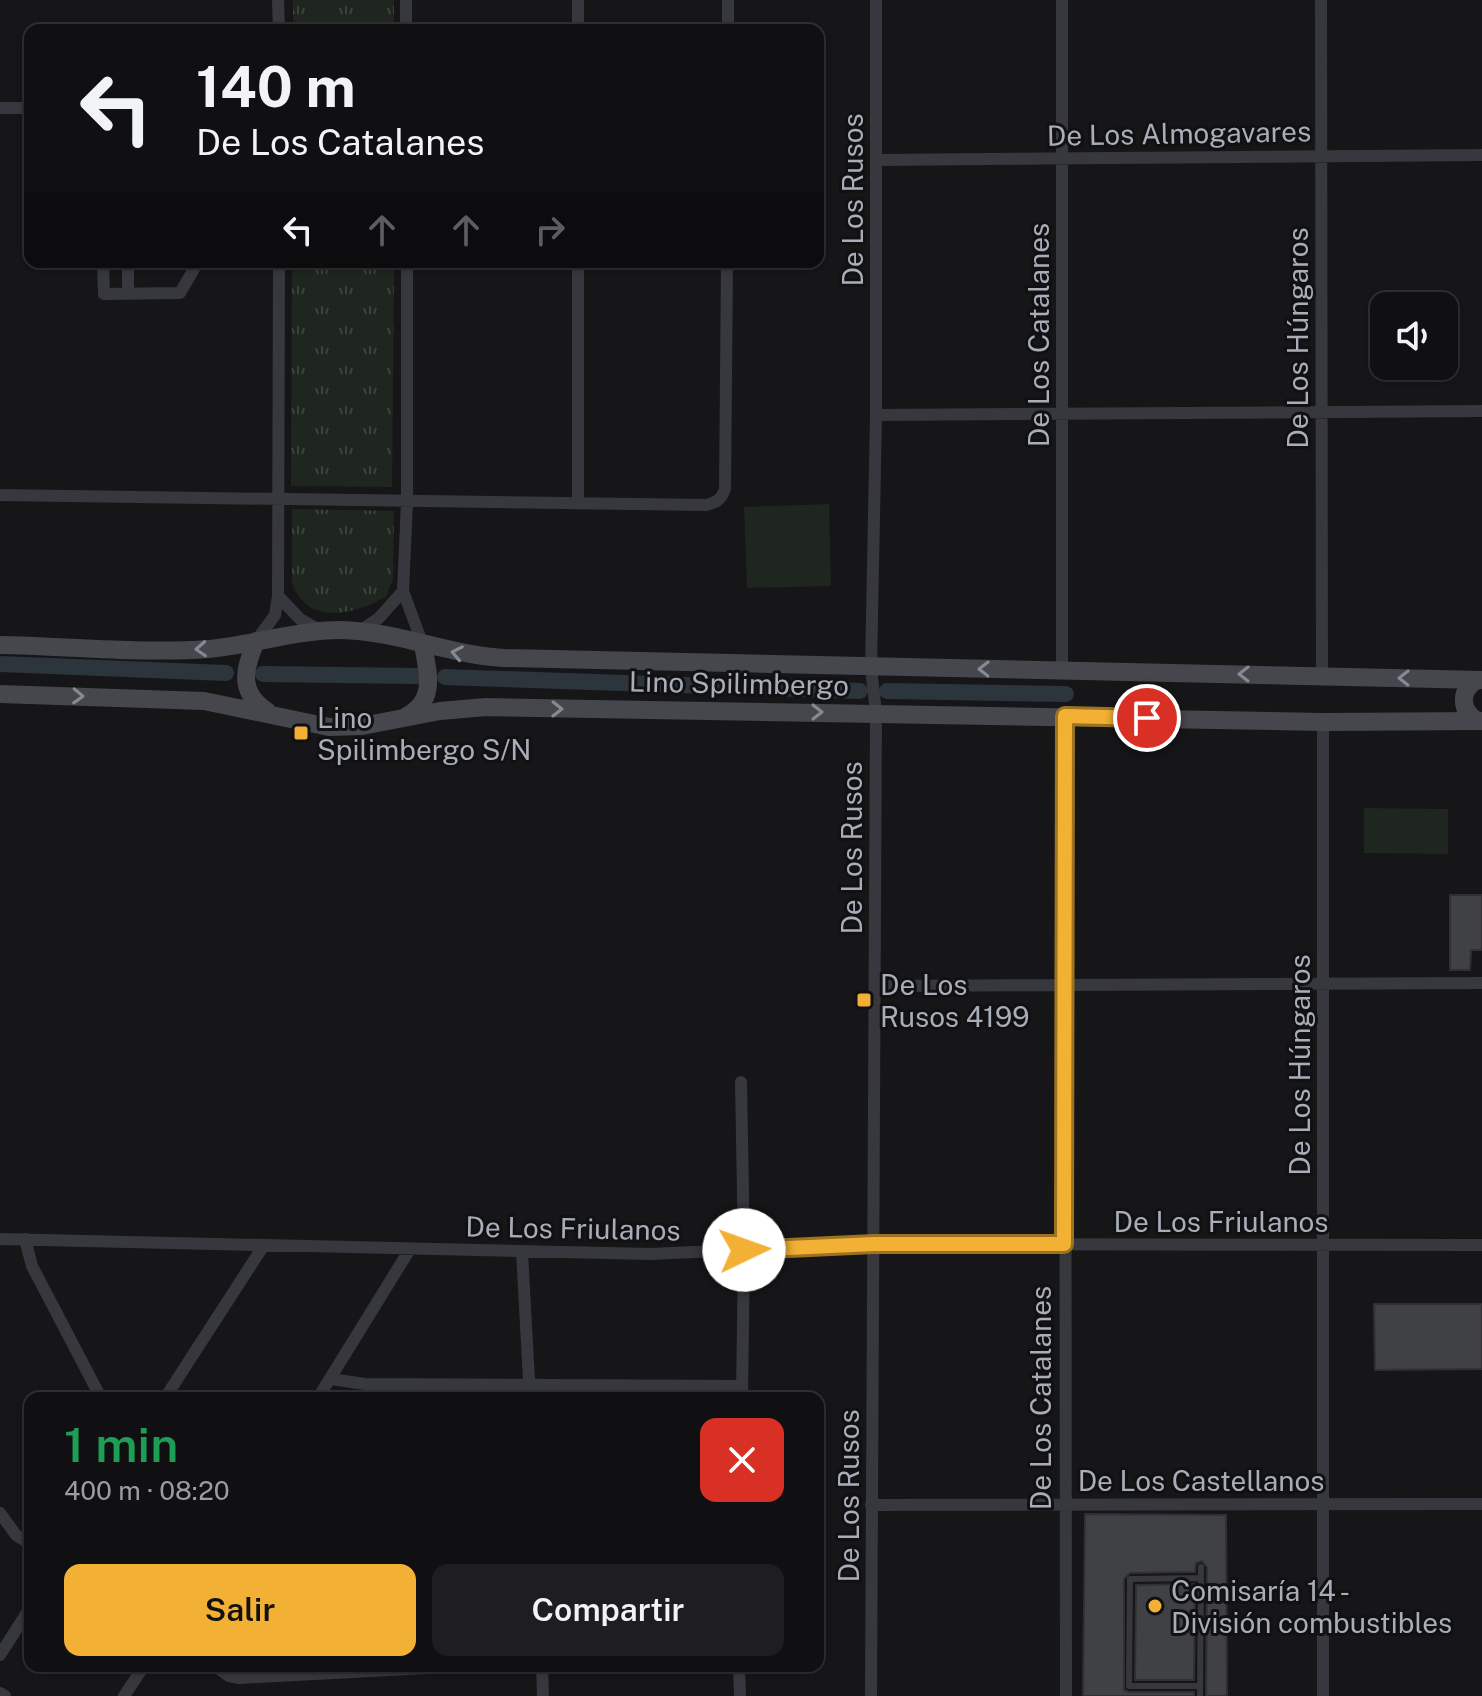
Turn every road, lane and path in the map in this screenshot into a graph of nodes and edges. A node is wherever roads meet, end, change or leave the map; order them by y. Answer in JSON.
{"nodes":[{"id":1,"x":278,"y":0,"type":"edge"},
{"id":2,"x":406,"y":0,"type":"edge"},
{"id":3,"x":578,"y":0,"type":"edge"},
{"id":4,"x":728,"y":0,"type":"edge"},
{"id":5,"x":876,"y":0,"type":"edge"},
{"id":6,"x":1062,"y":0,"type":"edge"},
{"id":7,"x":1321,"y":0,"type":"edge"},
{"id":8,"x":279,"y":24,"type":"edge"},
{"id":9,"x":406,"y":24,"type":"edge"},
{"id":10,"x":578,"y":24,"type":"edge"},
{"id":11,"x":728,"y":24,"type":"edge"},
{"id":12,"x":0,"y":108,"type":"edge"},
{"id":13,"x":24,"y":108,"type":"edge"},
{"id":14,"x":1321,"y":155,"type":"junction"},
{"id":15,"x":1482,"y":155,"type":"edge"},
{"id":16,"x":1062,"y":159,"type":"junction"},
{"id":17,"x":876,"y":160,"type":"junction"},
{"id":18,"x":103,"y":268,"type":"edge"},
{"id":19,"x":128,"y":268,"type":"edge"},
{"id":20,"x":195,"y":268,"type":"edge"},
{"id":21,"x":279,"y":268,"type":"edge"},
{"id":22,"x":407,"y":268,"type":"edge"},
{"id":23,"x":578,"y":268,"type":"edge"},
{"id":24,"x":727,"y":268,"type":"edge"},
{"id":25,"x":128,"y":294,"type":"junction"},
{"id":26,"x":1482,"y":411,"type":"edge"},
{"id":27,"x":1321,"y":412,"type":"junction"},
{"id":28,"x":1062,"y":414,"type":"junction"},
{"id":29,"x":876,"y":415,"type":"junction"},
{"id":30,"x":0,"y":495,"type":"edge"},
{"id":31,"x":278,"y":500,"type":"junction"},
{"id":32,"x":407,"y":502,"type":"junction"},
{"id":33,"x":578,"y":504,"type":"junction"},
{"id":34,"x":403,"y":591,"type":"junction"},
{"id":35,"x":278,"y":596,"type":"junction"},
{"id":36,"x":321,"y":631,"type":"junction"},
{"id":37,"x":360,"y":631,"type":"junction"},
{"id":38,"x":256,"y":641,"type":"junction"},
{"id":39,"x":0,"y":645,"type":"edge"},
{"id":40,"x":423,"y":645,"type":"junction"},
{"id":41,"x":871,"y":668,"type":"junction"},
{"id":42,"x":1062,"y":670,"type":"junction"},
{"id":43,"x":1322,"y":676,"type":"junction"},
{"id":44,"x":1479,"y":680,"type":"edge"},
{"id":45,"x":0,"y":694,"type":"edge"},
{"id":46,"x":876,"y":712,"type":"junction"},
{"id":47,"x":270,"y":714,"type":"junction"},
{"id":48,"x":1065,"y":716,"type":"junction"},
{"id":49,"x":402,"y":718,"type":"junction"},
{"id":50,"x":1479,"y":721,"type":"edge"},
{"id":51,"x":1323,"y":722,"type":"junction"},
{"id":52,"x":1482,"y":983,"type":"edge"},
{"id":53,"x":1323,"y":984,"type":"junction"},
{"id":54,"x":1066,"y":985,"type":"junction"},
{"id":55,"x":875,"y":986,"type":"junction"},
{"id":56,"x":741,"y":1082,"type":"dead end"},
{"id":57,"x":0,"y":1239,"type":"edge"},
{"id":58,"x":25,"y":1239,"type":"junction"},
{"id":59,"x":874,"y":1244,"type":"junction"},
{"id":60,"x":1064,"y":1244,"type":"junction"},
{"id":61,"x":264,"y":1245,"type":"junction"},
{"id":62,"x":1482,"y":1245,"type":"edge"},
{"id":63,"x":1323,"y":1246,"type":"junction"},
{"id":64,"x":410,"y":1249,"type":"junction"},
{"id":65,"x":744,"y":1250,"type":"junction"},
{"id":66,"x":522,"y":1252,"type":"junction"},
{"id":67,"x":331,"y":1379,"type":"junction"},
{"id":68,"x":98,"y":1392,"type":"edge"},
{"id":69,"x":169,"y":1392,"type":"edge"},
{"id":70,"x":322,"y":1392,"type":"edge"},
{"id":71,"x":530,"y":1392,"type":"edge"},
{"id":72,"x":742,"y":1392,"type":"edge"},
{"id":73,"x":1065,"y":1503,"type":"junction"},
{"id":74,"x":1482,"y":1504,"type":"edge"},
{"id":75,"x":871,"y":1505,"type":"junction"},
{"id":76,"x":1323,"y":1505,"type":"junction"},
{"id":77,"x":0,"y":1513,"type":"edge"},
{"id":78,"x":24,"y":1540,"type":"edge"},
{"id":79,"x":1201,"y":1567,"type":"dead end"},
{"id":80,"x":1201,"y":1578,"type":"junction"},
{"id":81,"x":24,"y":1617,"type":"edge"},
{"id":82,"x":0,"y":1655,"type":"edge"},
{"id":83,"x":140,"y":1672,"type":"edge"},
{"id":84,"x":223,"y":1672,"type":"edge"},
{"id":85,"x":352,"y":1672,"type":"edge"},
{"id":86,"x":542,"y":1672,"type":"edge"},
{"id":87,"x":739,"y":1672,"type":"edge"},
{"id":88,"x":1200,"y":1686,"type":"junction"},
{"id":89,"x":124,"y":1696,"type":"edge"},
{"id":90,"x":543,"y":1696,"type":"edge"},
{"id":91,"x":740,"y":1696,"type":"edge"},
{"id":92,"x":871,"y":1696,"type":"edge"},
{"id":93,"x":1066,"y":1696,"type":"edge"},
{"id":94,"x":1200,"y":1696,"type":"edge"},
{"id":95,"x":1323,"y":1696,"type":"edge"}],
"edges":[{"from":1,"to":8,"type":"street"},
{"from":2,"to":9,"type":"street"},
{"from":3,"to":10,"type":"street"},
{"from":4,"to":11,"type":"street"},
{"from":5,"to":17,"type":"street","name":"De Los Rusos"},
{"from":6,"to":16,"type":"street","name":"De Los Catalanes"},
{"from":7,"to":14,"type":"street","name":"De Los Húngaros"},
{"from":12,"to":13,"type":"street"},
{"from":14,"to":15,"type":"street","name":"De Los Almogavares"},
{"from":14,"to":16,"type":"street","name":"De Los Almogavares"},
{"from":14,"to":27,"type":"street","name":"De Los Húngaros"},
{"from":16,"to":17,"type":"street","name":"De Los Almogavares"},
{"from":16,"to":28,"type":"street","name":"De Los Catalanes"},
{"from":17,"to":29,"type":"street","name":"De Los Rusos"},
{"from":18,"to":25,"type":"street"},
{"from":19,"to":25,"type":"street"},
{"from":20,"to":25,"type":"street"},
{"from":21,"to":31,"type":"street"},
{"from":22,"to":32,"type":"street"},
{"from":23,"to":33,"type":"street"},
{"from":24,"to":33,"type":"street"},
{"from":26,"to":27,"type":"street"},
{"from":27,"to":28,"type":"street"},
{"from":27,"to":43,"type":"street","name":"De Los Húngaros"},
{"from":28,"to":29,"type":"street"},
{"from":28,"to":42,"type":"street","name":"De Los Catalanes"},
{"from":29,"to":41,"type":"street","name":"De Los Rusos"},
{"from":30,"to":31,"type":"street"},
{"from":31,"to":32,"type":"street"},
{"from":31,"to":35,"type":"street"},
{"from":32,"to":33,"type":"street"},
{"from":32,"to":34,"type":"street"},
{"from":34,"to":37,"type":"street"},
{"from":34,"to":40,"type":"street"},
{"from":35,"to":36,"type":"street"},
{"from":35,"to":38,"type":"street"},
{"from":36,"to":37,"type":"main road","name":"Lino Spilimbergo"},
{"from":36,"to":38,"type":"main road","name":"Lino Spilimbergo"},
{"from":37,"to":40,"type":"main road","name":"Lino Spilimbergo"},
{"from":38,"to":39,"type":"main road","name":"Lino Spilimbergo","one_way":true},
{"from":38,"to":47,"type":"main road"},
{"from":41,"to":40,"type":"main road","name":"Lino Spilimbergo","one_way":true},
{"from":40,"to":49,"type":"main road"},
{"from":42,"to":41,"type":"main road","name":"Lino Spilimbergo","one_way":true},
{"from":41,"to":46,"type":"street","name":"De Los Rusos"},
{"from":43,"to":42,"type":"main road","name":"Lino Spilimbergo","one_way":true},
{"from":44,"to":43,"type":"main road","name":"Lino Spilimbergo","one_way":true},
{"from":44,"to":50,"type":"main road"},
{"from":45,"to":47,"type":"main road","name":"Lino Spilimbergo","one_way":true},
{"from":46,"to":48,"type":"main road","name":"Lino Spilimbergo"},
{"from":49,"to":46,"type":"main road","name":"Lino Spilimbergo","one_way":true},
{"from":46,"to":55,"type":"street","name":"De Los Rusos"},
{"from":47,"to":49,"type":"main road","name":"Lino Spilimbergo"},
{"from":48,"to":51,"type":"main road","name":"Lino Spilimbergo"},
{"from":48,"to":54,"type":"street","name":"De Los Catalanes"},
{"from":50,"to":51,"type":"main road","name":"Lino Spilimbergo"},
{"from":51,"to":53,"type":"street","name":"De Los Húngaros"},
{"from":52,"to":53,"type":"street"},
{"from":53,"to":54,"type":"street"},
{"from":53,"to":63,"type":"street","name":"De Los Húngaros"},
{"from":54,"to":55,"type":"street"},
{"from":54,"to":60,"type":"street","name":"De Los Catalanes"},
{"from":55,"to":59,"type":"street","name":"De Los Rusos"},
{"from":56,"to":65,"type":"street"},
{"from":57,"to":58,"type":"street","name":"De Los Friulanos"},
{"from":58,"to":61,"type":"street","name":"De Los Friulanos"},
{"from":58,"to":68,"type":"street"},
{"from":59,"to":60,"type":"street","name":"De Los Friulanos"},
{"from":59,"to":65,"type":"street","name":"De Los Friulanos"},
{"from":59,"to":75,"type":"street","name":"De Los Rusos"},
{"from":60,"to":63,"type":"street","name":"De Los Friulanos"},
{"from":60,"to":73,"type":"street","name":"De Los Catalanes"},
{"from":61,"to":64,"type":"street","name":"De Los Friulanos"},
{"from":61,"to":69,"type":"street"},
{"from":62,"to":63,"type":"street","name":"De Los Friulanos"},
{"from":63,"to":76,"type":"street","name":"De Los Húngaros"},
{"from":64,"to":66,"type":"street","name":"De Los Friulanos"},
{"from":64,"to":67,"type":"street"},
{"from":65,"to":66,"type":"street","name":"De Los Friulanos"},
{"from":65,"to":72,"type":"street"},
{"from":66,"to":71,"type":"street"},
{"from":67,"to":70,"type":"street"},
{"from":67,"to":71,"type":"street"},
{"from":71,"to":72,"type":"street"},
{"from":73,"to":75,"type":"street","name":"De Los Castellanos"},
{"from":73,"to":76,"type":"street","name":"De Los Castellanos"},
{"from":73,"to":93,"type":"street","name":"De Los Catalanes"},
{"from":74,"to":76,"type":"street","name":"De Los Castellanos"},
{"from":75,"to":92,"type":"street","name":"De Los Rusos"},
{"from":76,"to":95,"type":"street","name":"De Los Húngaros"},
{"from":77,"to":78,"type":"street"},
{"from":79,"to":80,"type":"lane"},
{"from":80,"to":88,"type":"lane"},
{"from":80,"to":88,"type":"lane"},
{"from":81,"to":82,"type":"street"},
{"from":83,"to":89,"type":"street"},
{"from":84,"to":85,"type":"street"},
{"from":86,"to":90,"type":"street"},
{"from":87,"to":91,"type":"street"},
{"from":88,"to":94,"type":"lane"}]}
